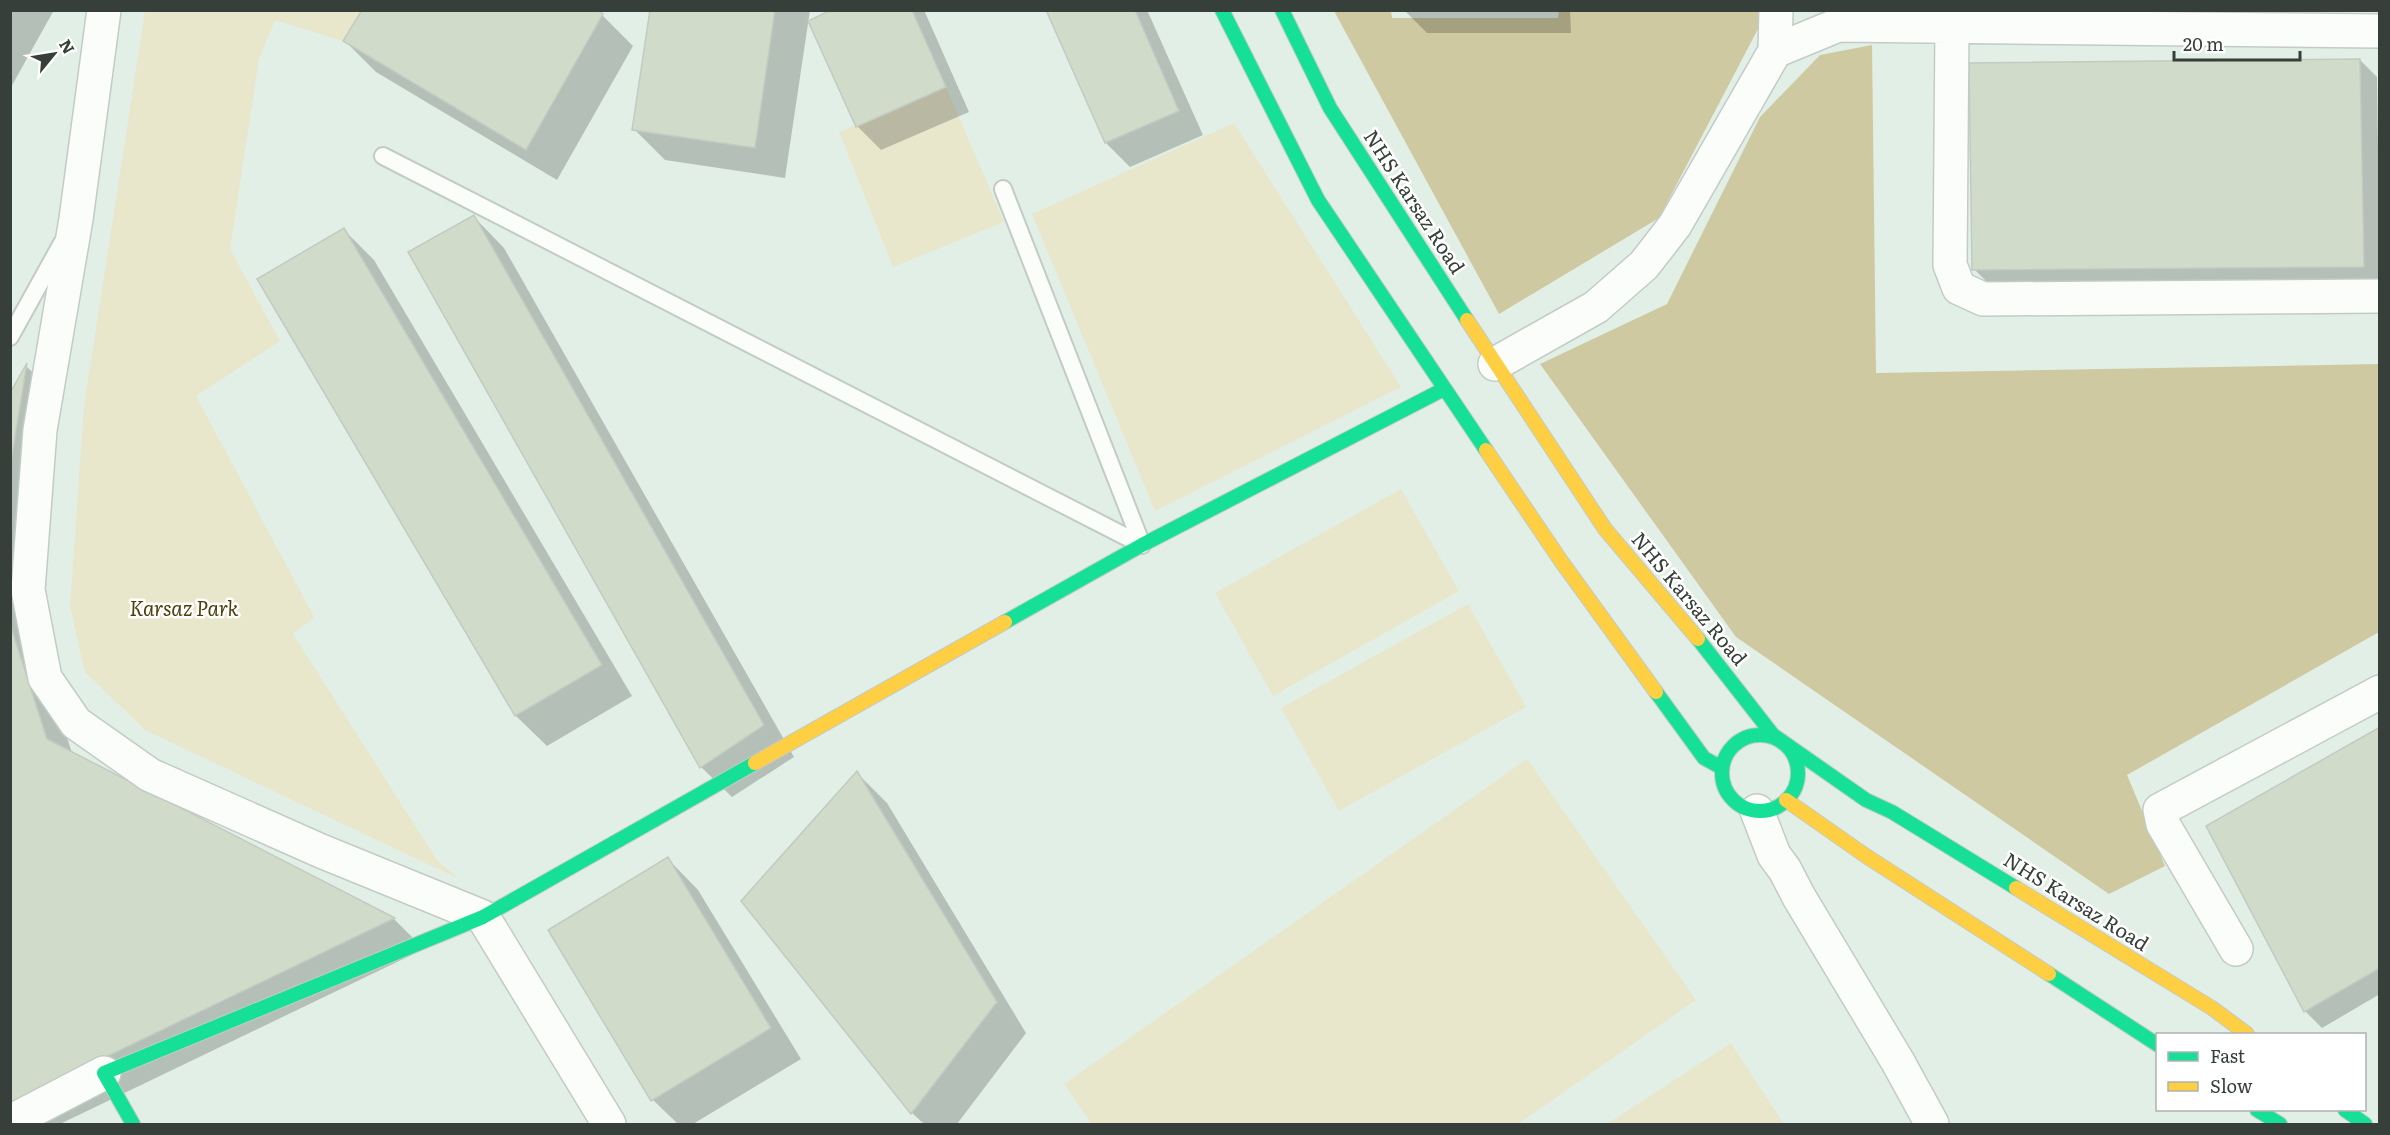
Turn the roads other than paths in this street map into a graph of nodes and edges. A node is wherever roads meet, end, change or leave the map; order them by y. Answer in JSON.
{"nodes":[{"id":1,"x":104,"y":10,"type":"edge"},
{"id":2,"x":1222,"y":10,"type":"edge"},
{"id":3,"x":1282,"y":10,"type":"edge"},
{"id":4,"x":1776,"y":10,"type":"edge"},
{"id":5,"x":1952,"y":26,"type":"junction"},
{"id":6,"x":2379,"y":31,"type":"edge"},
{"id":7,"x":1775,"y":51,"type":"junction"},
{"id":8,"x":383,"y":156,"type":"dead end"},
{"id":9,"x":1003,"y":189,"type":"dead end"},
{"id":10,"x":76,"y":219,"type":"junction"},
{"id":11,"x":2379,"y":296,"type":"edge"},
{"id":12,"x":10,"y":337,"type":"edge"},
{"id":13,"x":1494,"y":364,"type":"junction"},
{"id":14,"x":1444,"y":389,"type":"junction"},
{"id":15,"x":1142,"y":544,"type":"junction"},
{"id":16,"x":2379,"y":692,"type":"edge"},
{"id":17,"x":1780,"y":741,"type":"junction"},
{"id":18,"x":1722,"y":768,"type":"junction"},
{"id":19,"x":1772,"y":805,"type":"junction"},
{"id":20,"x":483,"y":917,"type":"junction"},
{"id":21,"x":2236,"y":949,"type":"dead end"},
{"id":22,"x":2244,"y":1033,"type":"edge"},
{"id":23,"x":2156,"y":1044,"type":"edge"},
{"id":24,"x":104,"y":1073,"type":"junction"},
{"id":25,"x":2259,"y":1111,"type":"edge"},
{"id":26,"x":2346,"y":1111,"type":"edge"},
{"id":27,"x":10,"y":1122,"type":"edge"},
{"id":28,"x":2379,"y":1122,"type":"edge"},
{"id":29,"x":133,"y":1125,"type":"edge"},
{"id":30,"x":609,"y":1125,"type":"edge"},
{"id":31,"x":1932,"y":1125,"type":"edge"},
{"id":32,"x":2280,"y":1125,"type":"edge"},
{"id":33,"x":2365,"y":1125,"type":"edge"},
{"id":34,"x":2375,"y":1125,"type":"edge"}],
"edges":[{"from":1,"to":10,"type":"street"},
{"from":2,"to":14,"type":"street"},
{"from":3,"to":13,"type":"street","name":"NHS Karsaz Road"},
{"from":4,"to":7,"type":"street"},
{"from":5,"to":6,"type":"street"},
{"from":5,"to":7,"type":"street"},
{"from":5,"to":11,"type":"street"},
{"from":7,"to":13,"type":"street"},
{"from":8,"to":15,"type":"lane"},
{"from":9,"to":15,"type":"lane"},
{"from":10,"to":12,"type":"lane"},
{"from":10,"to":20,"type":"street"},
{"from":13,"to":17,"type":"street","name":"NHS Karsaz Road"},
{"from":14,"to":15,"type":"street"},
{"from":14,"to":18,"type":"street"},
{"from":15,"to":20,"type":"street"},
{"from":16,"to":21,"type":"street"},
{"from":17,"to":18,"type":"street"},
{"from":17,"to":19,"type":"street"},
{"from":17,"to":22,"type":"street","name":"NHS Karsaz Road"},
{"from":18,"to":19,"type":"street"},
{"from":19,"to":23,"type":"street"},
{"from":19,"to":31,"type":"street"},
{"from":20,"to":24,"type":"street"},
{"from":20,"to":30,"type":"street"},
{"from":24,"to":27,"type":"street"},
{"from":24,"to":29,"type":"street"},
{"from":25,"to":32,"type":"street"},
{"from":26,"to":33,"type":"street"},
{"from":28,"to":34,"type":"street"}]}
